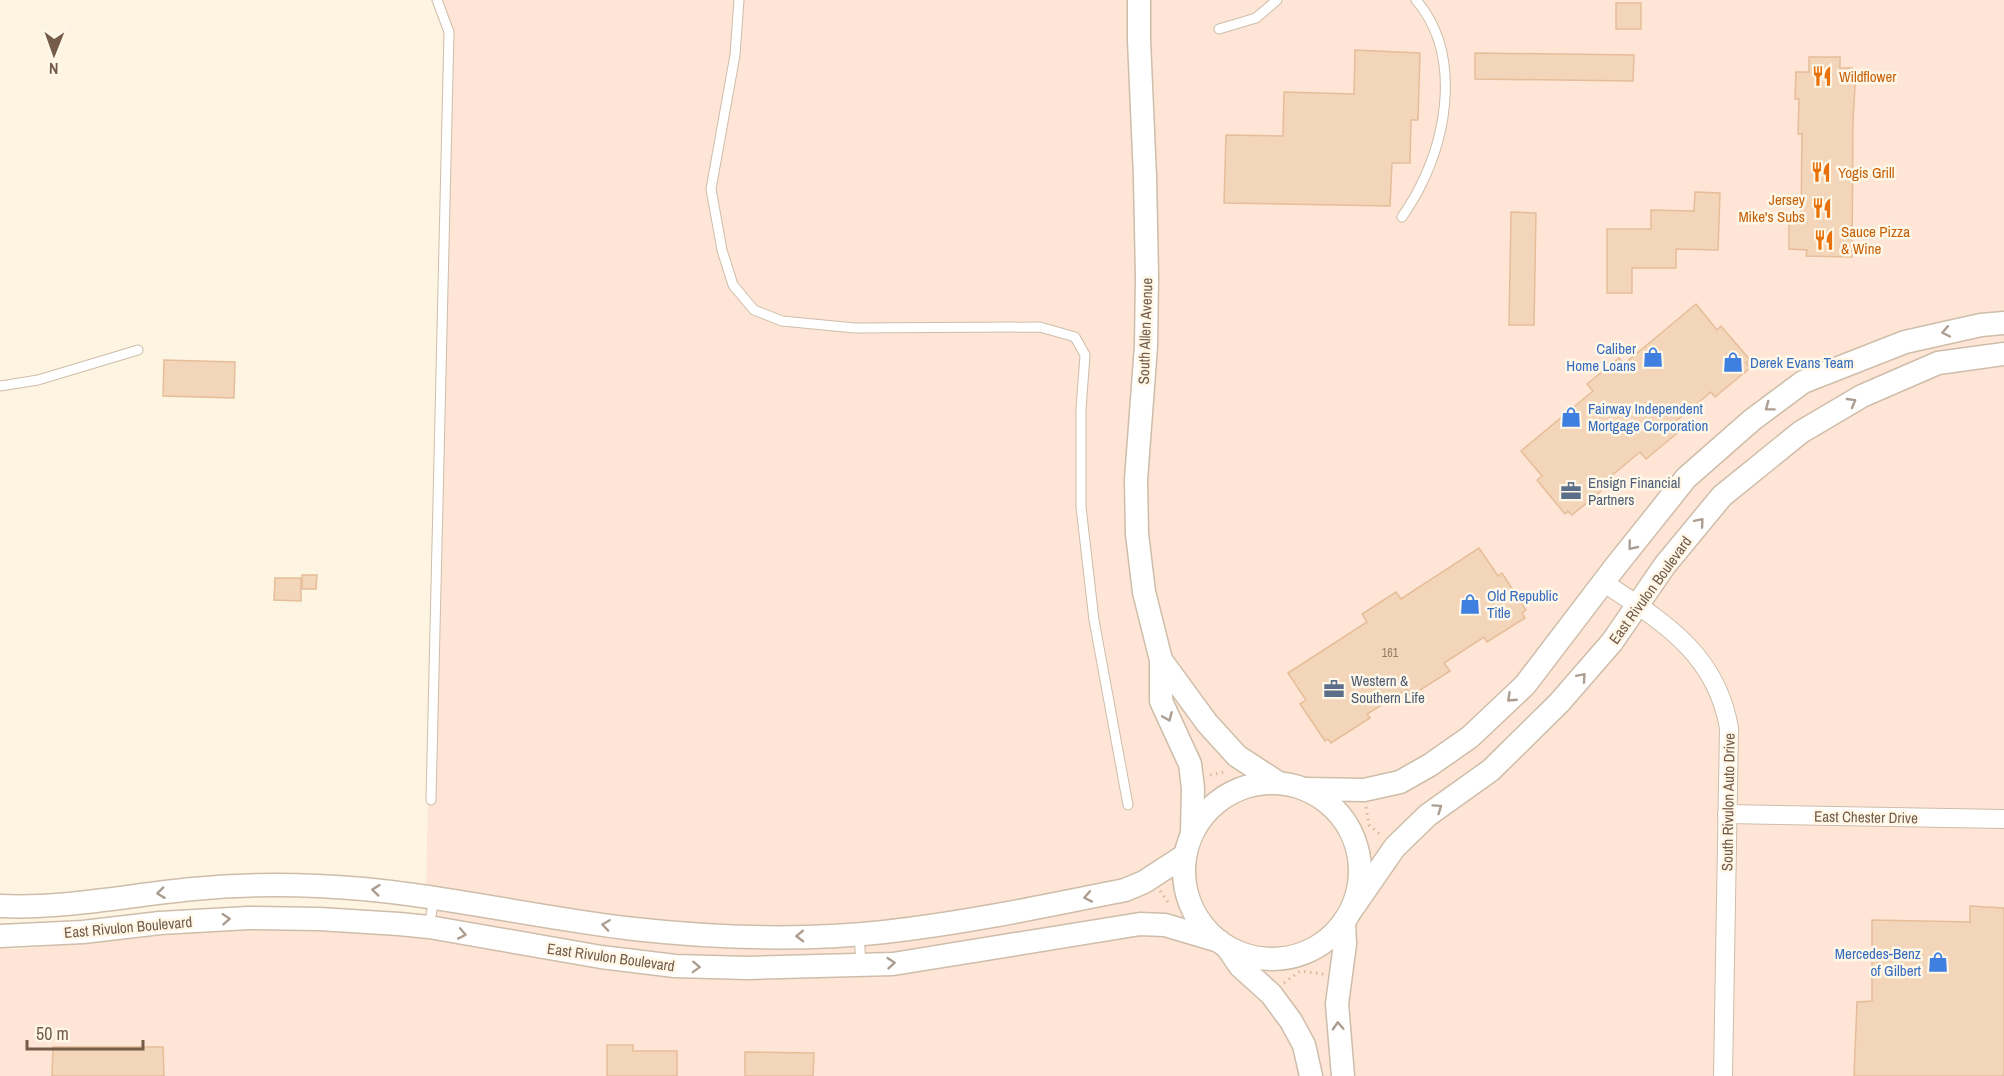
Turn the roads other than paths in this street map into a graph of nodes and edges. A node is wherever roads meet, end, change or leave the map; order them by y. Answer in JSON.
{"nodes":[{"id":1,"x":436,"y":0,"type":"edge"},
{"id":2,"x":740,"y":0,"type":"edge"},
{"id":3,"x":1139,"y":0,"type":"edge"},
{"id":4,"x":1276,"y":0,"type":"edge"},
{"id":5,"x":1416,"y":0,"type":"edge"},
{"id":6,"x":1219,"y":29,"type":"dead end"},
{"id":7,"x":1402,"y":217,"type":"dead end"},
{"id":8,"x":2004,"y":323,"type":"edge"},
{"id":9,"x":138,"y":350,"type":"dead end"},
{"id":10,"x":2004,"y":354,"type":"edge"},
{"id":11,"x":0,"y":386,"type":"edge"},
{"id":12,"x":1603,"y":582,"type":"junction"},
{"id":13,"x":1638,"y":605,"type":"junction"},
{"id":14,"x":1161,"y":660,"type":"junction"},
{"id":15,"x":1277,"y":782,"type":"junction"},
{"id":16,"x":1306,"y":789,"type":"junction"},
{"id":17,"x":431,"y":800,"type":"dead end"},
{"id":18,"x":1128,"y":805,"type":"dead end"},
{"id":19,"x":1727,"y":814,"type":"junction"},
{"id":20,"x":2004,"y":819,"type":"edge"},
{"id":21,"x":1192,"y":833,"type":"junction"},
{"id":22,"x":1184,"y":856,"type":"junction"},
{"id":23,"x":434,"y":898,"type":"junction"},
{"id":24,"x":0,"y":906,"type":"edge"},
{"id":25,"x":1348,"y":916,"type":"junction"},
{"id":26,"x":429,"y":927,"type":"junction"},
{"id":27,"x":859,"y":934,"type":"junction"},
{"id":28,"x":0,"y":936,"type":"edge"},
{"id":29,"x":1223,"y":944,"type":"junction"},
{"id":30,"x":861,"y":965,"type":"junction"},
{"id":31,"x":1311,"y":1076,"type":"edge"},
{"id":32,"x":1343,"y":1076,"type":"edge"},
{"id":33,"x":1723,"y":1076,"type":"edge"}],
"edges":[{"from":1,"to":17,"type":"lane"},
{"from":2,"to":18,"type":"lane"},
{"from":3,"to":14,"type":"street","name":"South Allen Avenue"},
{"from":4,"to":6,"type":"lane"},
{"from":5,"to":7,"type":"lane"},
{"from":8,"to":12,"type":"street","one_way":true},
{"from":9,"to":11,"type":"lane"},
{"from":13,"to":10,"type":"street","name":"East Rivulon Boulevard","one_way":true},
{"from":12,"to":13,"type":"street","name":"South Rivulon Auto Drive"},
{"from":12,"to":16,"type":"street","one_way":true},
{"from":13,"to":19,"type":"street","name":"South Rivulon Auto Drive"},
{"from":25,"to":13,"type":"street","name":"East Rivulon Boulevard","one_way":true},
{"from":14,"to":15,"type":"street","name":"South Allen Avenue"},
{"from":14,"to":21,"type":"street","name":"South Allen Avenue","one_way":true},
{"from":15,"to":16,"type":"street"},
{"from":15,"to":21,"type":"street"},
{"from":16,"to":25,"type":"street"},
{"from":19,"to":20,"type":"street","name":"East Chester Drive"},
{"from":19,"to":33,"type":"street","name":"South Rivulon Auto Drive"},
{"from":21,"to":22,"type":"street"},
{"from":22,"to":27,"type":"street","name":"East Rivulon Boulevard","one_way":true},
{"from":22,"to":29,"type":"street"},
{"from":23,"to":24,"type":"street","name":"East Rivulon Boulevard","one_way":true},
{"from":23,"to":26,"type":"lane"},
{"from":27,"to":23,"type":"street","name":"East Rivulon Boulevard","one_way":true},
{"from":25,"to":29,"type":"street"},
{"from":32,"to":25,"type":"street","one_way":true},
{"from":28,"to":26,"type":"street","name":"East Rivulon Boulevard","one_way":true},
{"from":26,"to":30,"type":"street","name":"East Rivulon Boulevard","one_way":true},
{"from":27,"to":30,"type":"lane"},
{"from":30,"to":29,"type":"street","name":"East Rivulon Boulevard","one_way":true},
{"from":29,"to":31,"type":"street"}]}
